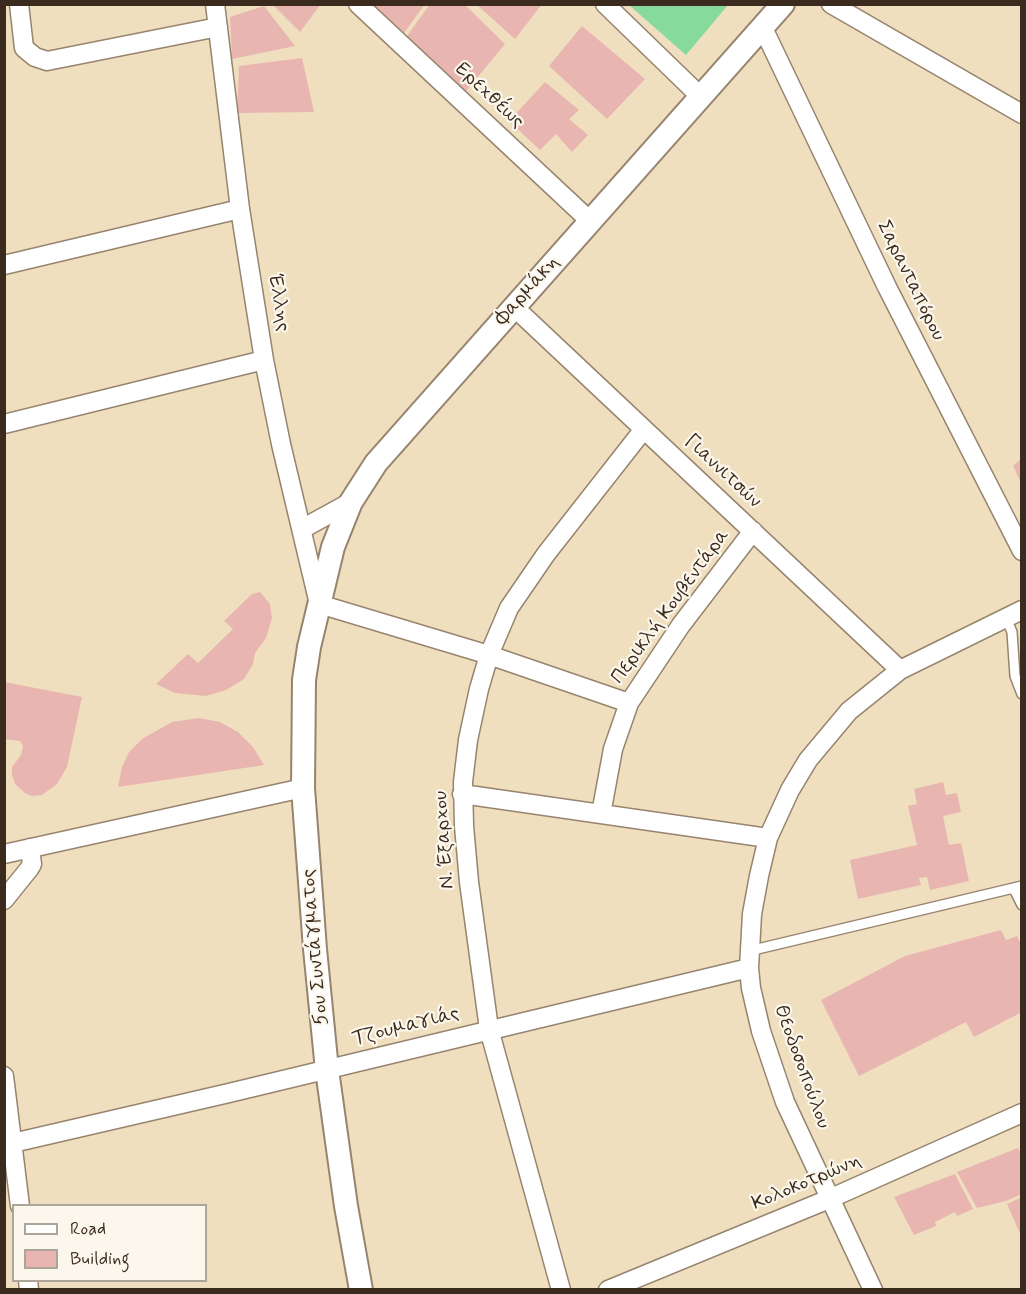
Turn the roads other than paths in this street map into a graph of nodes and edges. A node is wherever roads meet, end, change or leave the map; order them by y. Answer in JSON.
{"nodes":[{"id":1,"x":19,"y":4,"type":"edge"},
{"id":2,"x":215,"y":4,"type":"edge"},
{"id":3,"x":358,"y":4,"type":"edge"},
{"id":4,"x":605,"y":4,"type":"edge"},
{"id":5,"x":783,"y":4,"type":"edge"},
{"id":6,"x":831,"y":4,"type":"edge"},
{"id":7,"x":218,"y":27,"type":"junction"},
{"id":8,"x":763,"y":28,"type":"junction"},
{"id":9,"x":701,"y":97,"type":"junction"},
{"id":10,"x":1022,"y":114,"type":"edge"},
{"id":11,"x":240,"y":209,"type":"junction"},
{"id":12,"x":590,"y":221,"type":"junction"},
{"id":13,"x":4,"y":265,"type":"edge"},
{"id":14,"x":514,"y":307,"type":"junction"},
{"id":15,"x":264,"y":360,"type":"junction"},
{"id":16,"x":4,"y":424,"type":"edge"},
{"id":17,"x":644,"y":429,"type":"junction"},
{"id":18,"x":351,"y":502,"type":"junction"},
{"id":19,"x":302,"y":529,"type":"junction"},
{"id":20,"x":753,"y":531,"type":"junction"},
{"id":21,"x":1022,"y":551,"type":"edge"},
{"id":22,"x":319,"y":604,"type":"junction"},
{"id":23,"x":1014,"y":614,"type":"edge"},
{"id":24,"x":489,"y":655,"type":"junction"},
{"id":25,"x":900,"y":670,"type":"junction"},
{"id":26,"x":1022,"y":694,"type":"edge"},
{"id":27,"x":629,"y":704,"type":"junction"},
{"id":28,"x":303,"y":788,"type":"junction"},
{"id":29,"x":462,"y":794,"type":"junction"},
{"id":30,"x":601,"y":814,"type":"junction"},
{"id":31,"x":768,"y":838,"type":"junction"},
{"id":32,"x":30,"y":848,"type":"junction"},
{"id":33,"x":4,"y":854,"type":"edge"},
{"id":34,"x":1018,"y":888,"type":"edge"},
{"id":35,"x":4,"y":900,"type":"edge"},
{"id":36,"x":1022,"y":905,"type":"edge"},
{"id":37,"x":749,"y":959,"type":"junction"},
{"id":38,"x":489,"y":1029,"type":"junction"},
{"id":39,"x":327,"y":1070,"type":"junction"},
{"id":40,"x":4,"y":1076,"type":"edge"},
{"id":41,"x":1022,"y":1113,"type":"edge"},
{"id":42,"x":9,"y":1144,"type":"edge"},
{"id":43,"x":829,"y":1199,"type":"junction"},
{"id":44,"x":20,"y":1204,"type":"edge"},
{"id":45,"x":610,"y":1289,"type":"edge"},
{"id":46,"x":361,"y":1290,"type":"edge"},
{"id":47,"x":561,"y":1290,"type":"edge"},
{"id":48,"x":873,"y":1290,"type":"edge"}],
"edges":[{"from":1,"to":7,"type":"street"},
{"from":2,"to":7,"type":"street","name":"Έλλης"},
{"from":3,"to":12,"type":"street","name":"Ερεχθέως"},
{"from":4,"to":9,"type":"street"},
{"from":5,"to":8,"type":"street","name":"Φαρμάκη"},
{"from":6,"to":10,"type":"street"},
{"from":7,"to":11,"type":"street","name":"Έλλης"},
{"from":8,"to":9,"type":"street","name":"Φαρμάκη"},
{"from":8,"to":21,"type":"street","name":"Σαρανταπόρου"},
{"from":9,"to":12,"type":"street","name":"Φαρμάκη"},
{"from":11,"to":13,"type":"street"},
{"from":11,"to":15,"type":"street","name":"Έλλης"},
{"from":12,"to":14,"type":"street","name":"Φαρμάκη"},
{"from":14,"to":17,"type":"street","name":"Γιαννιτσών"},
{"from":14,"to":18,"type":"street","name":"Φαρμάκη"},
{"from":15,"to":16,"type":"street"},
{"from":15,"to":19,"type":"street","name":"Έλλης"},
{"from":17,"to":20,"type":"street","name":"Γιαννιτσών"},
{"from":17,"to":24,"type":"street","name":"Ν. Έξαρχου"},
{"from":18,"to":19,"type":"street"},
{"from":18,"to":22,"type":"street","name":"Φαρμάκη"},
{"from":19,"to":22,"type":"street","name":"Έλλης"},
{"from":20,"to":25,"type":"street","name":"Γιαννιτσών"},
{"from":20,"to":27,"type":"street","name":"Περικλή Κουβεντάρα"},
{"from":22,"to":24,"type":"street"},
{"from":22,"to":28,"type":"street","name":"5ου Συντάγματος"},
{"from":23,"to":25,"type":"street","name":"Θεοδοσοπούλου"},
{"from":23,"to":26,"type":"lane"},
{"from":24,"to":27,"type":"street"},
{"from":24,"to":29,"type":"street","name":"Ν. Έξαρχου"},
{"from":25,"to":31,"type":"street","name":"Θεοδοσοπούλου"},
{"from":27,"to":30,"type":"street","name":"Περικλή Κουβεντάρα"},
{"from":28,"to":32,"type":"street"},
{"from":28,"to":39,"type":"street","name":"5ου Συντάγματος"},
{"from":29,"to":30,"type":"street"},
{"from":29,"to":38,"type":"street","name":"Ν. Έξαρχου"},
{"from":30,"to":31,"type":"street"},
{"from":31,"to":37,"type":"street","name":"Θεοδοσοπούλου"},
{"from":32,"to":33,"type":"street"},
{"from":32,"to":35,"type":"street"},
{"from":34,"to":36,"type":"lane"},
{"from":34,"to":37,"type":"lane"},
{"from":37,"to":38,"type":"street","name":"Τζουμαγιάς"},
{"from":37,"to":43,"type":"street","name":"Θεοδοσοπούλου"},
{"from":38,"to":39,"type":"street","name":"Τζουμαγιάς"},
{"from":38,"to":47,"type":"street","name":"Ν. Έξαρχου"},
{"from":39,"to":42,"type":"street","name":"Τζουμαγιάς"},
{"from":39,"to":46,"type":"street","name":"5ου Συντάγματος"},
{"from":40,"to":42,"type":"street"},
{"from":41,"to":43,"type":"street","name":"Κολοκοτρώνη"},
{"from":42,"to":44,"type":"street"},
{"from":43,"to":45,"type":"street","name":"Κολοκοτρώνη"},
{"from":43,"to":48,"type":"street","name":"Θεοδοσοπούλου"}]}
